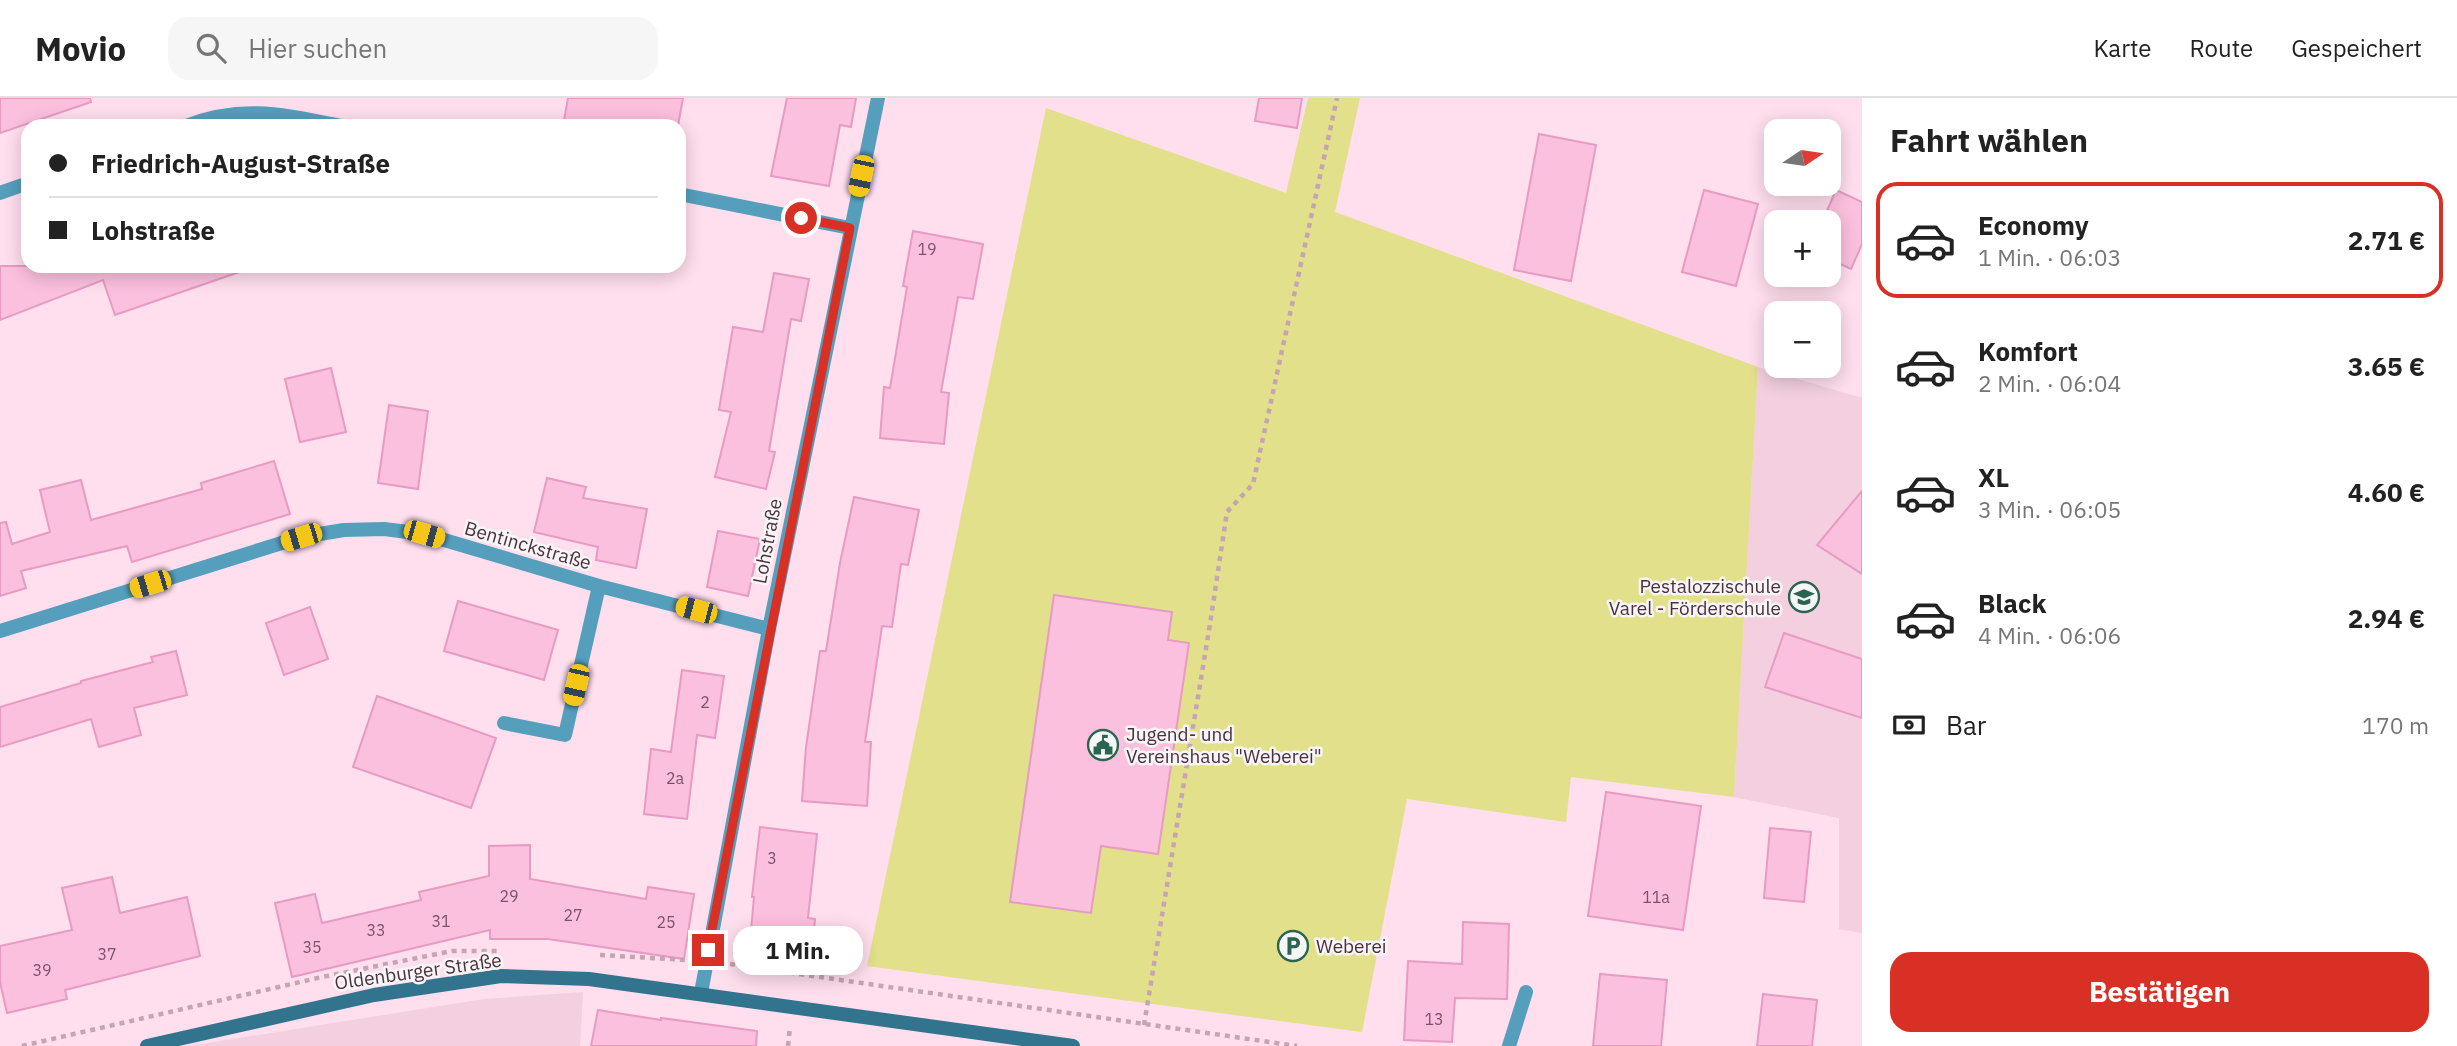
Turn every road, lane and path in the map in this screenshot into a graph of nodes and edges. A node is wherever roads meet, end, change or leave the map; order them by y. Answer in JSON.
{"nodes":[{"id":1,"x":878,"y":98,"type":"edge"},
{"id":2,"x":1337,"y":98,"type":"edge"},
{"id":3,"x":211,"y":119,"type":"edge"},
{"id":4,"x":306,"y":119,"type":"edge"},
{"id":5,"x":21,"y":186,"type":"edge"},
{"id":6,"x":0,"y":193,"type":"edge"},
{"id":7,"x":686,"y":195,"type":"edge"},
{"id":8,"x":850,"y":228,"type":"junction"},
{"id":9,"x":599,"y":586,"type":"junction"},
{"id":10,"x":769,"y":629,"type":"junction"},
{"id":11,"x":0,"y":631,"type":"edge"},
{"id":12,"x":504,"y":723,"type":"dead end"},
{"id":13,"x":1526,"y":992,"type":"dead end"},
{"id":14,"x":701,"y":993,"type":"junction"},
{"id":15,"x":1144,"y":1026,"type":"dead end"},
{"id":16,"x":147,"y":1046,"type":"edge"},
{"id":17,"x":1073,"y":1046,"type":"edge"},
{"id":18,"x":1509,"y":1046,"type":"edge"}],
"edges":[{"from":1,"to":8,"type":"street","name":"Lohstraße"},
{"from":2,"to":15,"type":"path"},
{"from":3,"to":4,"type":"street"},
{"from":5,"to":6,"type":"street"},
{"from":7,"to":8,"type":"street"},
{"from":8,"to":10,"type":"street","name":"Lohstraße"},
{"from":9,"to":10,"type":"street","name":"Bentinckstraße"},
{"from":9,"to":11,"type":"street","name":"Bentinckstraße"},
{"from":9,"to":12,"type":"street","name":"Bentinckstraße"},
{"from":10,"to":14,"type":"street","name":"Lohstraße"},
{"from":13,"to":18,"type":"street"},
{"from":14,"to":16,"type":"main road","name":"Oldenburger Straße"},
{"from":14,"to":17,"type":"main road","name":"Oldenburger Straße"}]}
